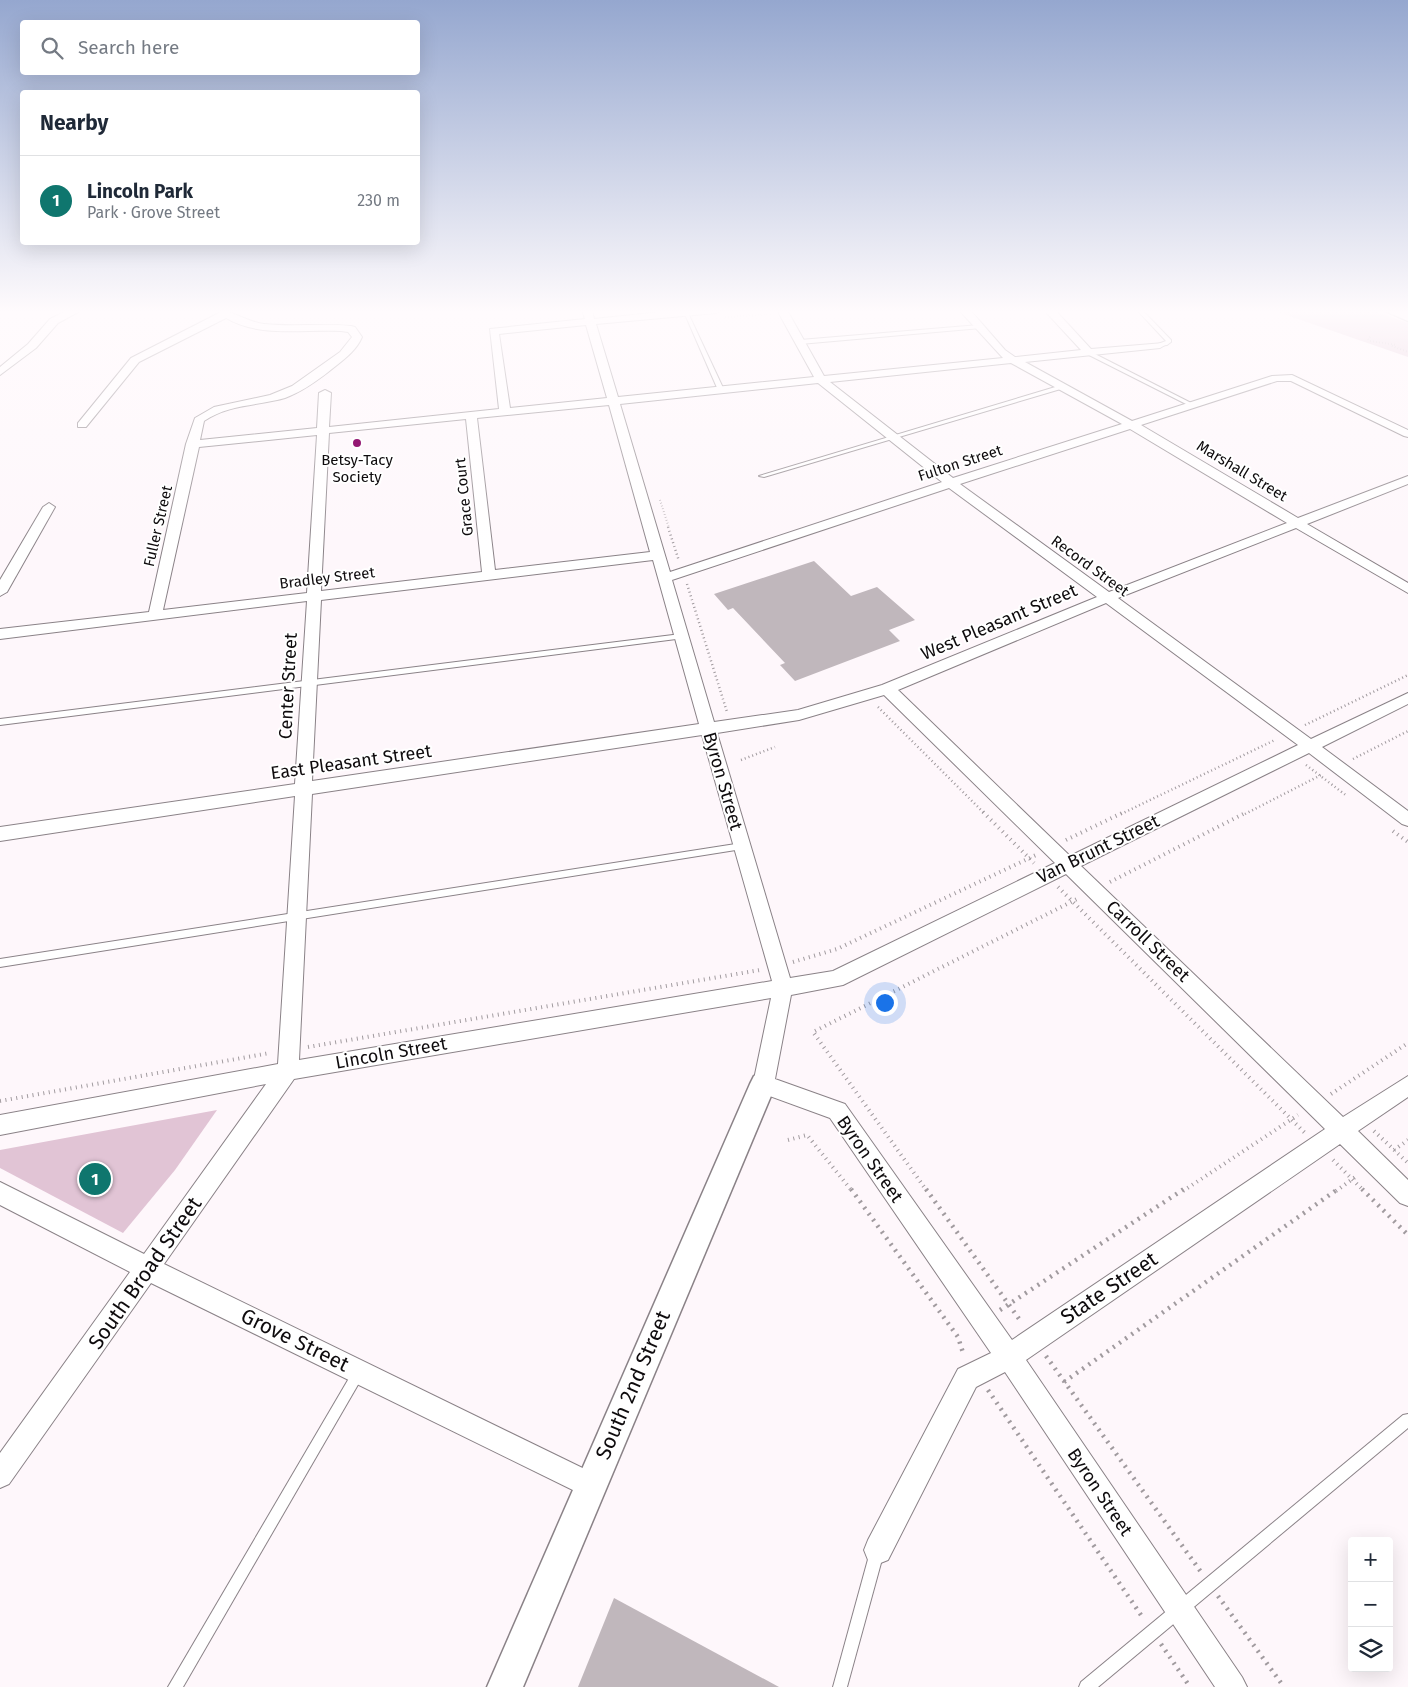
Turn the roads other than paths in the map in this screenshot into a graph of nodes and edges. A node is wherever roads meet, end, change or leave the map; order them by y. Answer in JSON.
{"nodes":[{"id":1,"x":112,"y":389,"type":"edge"},
{"id":2,"x":296,"y":389,"type":"edge"},
{"id":3,"x":503,"y":389,"type":"edge"},
{"id":4,"x":609,"y":389,"type":"edge"},
{"id":5,"x":734,"y":389,"type":"edge"},
{"id":6,"x":832,"y":389,"type":"edge"},
{"id":7,"x":1056,"y":389,"type":"edge"},
{"id":8,"x":1065,"y":389,"type":"edge"},
{"id":9,"x":1160,"y":389,"type":"edge"},
{"id":10,"x":1244,"y":389,"type":"edge"},
{"id":11,"x":1314,"y":389,"type":"edge"},
{"id":12,"x":721,"y":390,"type":"joint"},
{"id":13,"x":325,"y":393,"type":"dead end"},
{"id":14,"x":613,"y":401,"type":"junction"},
{"id":15,"x":1194,"y":406,"type":"junction"},
{"id":16,"x":506,"y":412,"type":"junction"},
{"id":17,"x":471,"y":416,"type":"junction"},
{"id":18,"x":82,"y":425,"type":"dead end"},
{"id":19,"x":1132,"y":425,"type":"junction"},
{"id":20,"x":322,"y":431,"type":"junction"},
{"id":21,"x":1408,"y":434,"type":"edge"},
{"id":22,"x":892,"y":436,"type":"junction"},
{"id":23,"x":192,"y":444,"type":"junction"},
{"id":24,"x":762,"y":476,"type":"dead end"},
{"id":25,"x":1408,"y":480,"type":"edge"},
{"id":26,"x":951,"y":483,"type":"junction"},
{"id":27,"x":49,"y":507,"type":"dead end"},
{"id":28,"x":1296,"y":523,"type":"junction"},
{"id":29,"x":658,"y":555,"type":"junction"},
{"id":30,"x":489,"y":575,"type":"junction"},
{"id":31,"x":664,"y":578,"type":"junction"},
{"id":32,"x":1408,"y":589,"type":"edge"},
{"id":33,"x":0,"y":592,"type":"edge"},
{"id":34,"x":313,"y":596,"type":"junction"},
{"id":35,"x":1106,"y":598,"type":"junction"},
{"id":36,"x":155,"y":614,"type":"junction"},
{"id":37,"x":0,"y":634,"type":"edge"},
{"id":38,"x":681,"y":636,"type":"junction"},
{"id":39,"x":308,"y":683,"type":"junction"},
{"id":40,"x":887,"y":688,"type":"junction"},
{"id":41,"x":1408,"y":698,"type":"edge"},
{"id":42,"x":0,"y":722,"type":"edge"},
{"id":43,"x":709,"y":730,"type":"junction"},
{"id":44,"x":1310,"y":745,"type":"junction"},
{"id":45,"x":302,"y":789,"type":"junction"},
{"id":46,"x":1408,"y":820,"type":"edge"},
{"id":47,"x":0,"y":834,"type":"edge"},
{"id":48,"x":742,"y":846,"type":"junction"},
{"id":49,"x":1068,"y":864,"type":"junction"},
{"id":50,"x":296,"y":916,"type":"junction"},
{"id":51,"x":0,"y":963,"type":"edge"},
{"id":52,"x":783,"y":986,"type":"junction"},
{"id":53,"x":288,"y":1060,"type":"junction"},
{"id":54,"x":764,"y":1084,"type":"junction"},
{"id":55,"x":1408,"y":1085,"type":"edge"},
{"id":56,"x":0,"y":1125,"type":"edge"},
{"id":57,"x":1341,"y":1129,"type":"junction"},
{"id":58,"x":0,"y":1193,"type":"edge"},
{"id":59,"x":1408,"y":1195,"type":"edge"},
{"id":60,"x":149,"y":1268,"type":"junction"},
{"id":61,"x":1009,"y":1357,"type":"junction"},
{"id":62,"x":360,"y":1372,"type":"junction"},
{"id":63,"x":1408,"y":1420,"type":"edge"},
{"id":64,"x":0,"y":1475,"type":"edge"},
{"id":65,"x":590,"y":1485,"type":"junction"},
{"id":66,"x":878,"y":1550,"type":"joint"},
{"id":67,"x":1180,"y":1610,"type":"junction"},
{"id":68,"x":175,"y":1687,"type":"edge"},
{"id":69,"x":505,"y":1687,"type":"edge"},
{"id":70,"x":840,"y":1687,"type":"edge"},
{"id":71,"x":1086,"y":1687,"type":"edge"},
{"id":72,"x":1232,"y":1687,"type":"edge"}],
"edges":[{"from":1,"to":18,"type":"street"},
{"from":2,"to":23,"type":"street","name":"Fuller Street"},
{"from":3,"to":16,"type":"street"},
{"from":4,"to":14,"type":"street","name":"Byron Street"},
{"from":5,"to":12,"type":"street"},
{"from":6,"to":22,"type":"street","name":"Record Street"},
{"from":7,"to":22,"type":"lane"},
{"from":8,"to":19,"type":"street","name":"Marshall Street"},
{"from":9,"to":15,"type":"lane"},
{"from":10,"to":15,"type":"street","name":"Fulton Street"},
{"from":11,"to":21,"type":"street","name":"Fulton Street"},
{"from":12,"to":14,"type":"street"},
{"from":13,"to":20,"type":"street","name":"Center Street"},
{"from":14,"to":16,"type":"street"},
{"from":14,"to":29,"type":"street","name":"Byron Street"},
{"from":15,"to":19,"type":"street","name":"Fulton Street"},
{"from":16,"to":17,"type":"street"},
{"from":17,"to":20,"type":"street"},
{"from":17,"to":30,"type":"street","name":"Grace Court"},
{"from":19,"to":26,"type":"street","name":"Fulton Street"},
{"from":19,"to":28,"type":"street","name":"Marshall Street"},
{"from":20,"to":23,"type":"street"},
{"from":20,"to":34,"type":"street","name":"Center Street"},
{"from":22,"to":24,"type":"lane"},
{"from":22,"to":26,"type":"street","name":"Record Street"},
{"from":23,"to":36,"type":"street","name":"Fuller Street"},
{"from":25,"to":28,"type":"street","name":"West Pleasant Street"},
{"from":26,"to":31,"type":"street","name":"Fulton Street"},
{"from":26,"to":35,"type":"street","name":"Record Street"},
{"from":27,"to":33,"type":"street"},
{"from":28,"to":32,"type":"street","name":"Marshall Street"},
{"from":28,"to":35,"type":"street","name":"West Pleasant Street"},
{"from":29,"to":30,"type":"street","name":"Bradley Street"},
{"from":29,"to":31,"type":"street","name":"Byron Street"},
{"from":30,"to":34,"type":"street","name":"Bradley Street"},
{"from":31,"to":38,"type":"street","name":"Byron Street"},
{"from":34,"to":36,"type":"street","name":"Bradley Street"},
{"from":34,"to":39,"type":"street","name":"Center Street"},
{"from":35,"to":40,"type":"street","name":"West Pleasant Street"},
{"from":35,"to":44,"type":"street","name":"Record Street"},
{"from":36,"to":37,"type":"street","name":"Bradley Street"},
{"from":38,"to":39,"type":"lane"},
{"from":38,"to":43,"type":"street","name":"Byron Street"},
{"from":39,"to":42,"type":"lane"},
{"from":39,"to":45,"type":"street","name":"Center Street"},
{"from":40,"to":43,"type":"street","name":"West Pleasant Street"},
{"from":40,"to":49,"type":"street","name":"Carroll Street"},
{"from":41,"to":44,"type":"street","name":"Van Brunt Street"},
{"from":43,"to":45,"type":"street","name":"East Pleasant Street"},
{"from":43,"to":48,"type":"street","name":"Byron Street"},
{"from":44,"to":46,"type":"street","name":"Record Street"},
{"from":44,"to":49,"type":"street","name":"Van Brunt Street"},
{"from":45,"to":47,"type":"street","name":"East Pleasant Street"},
{"from":45,"to":50,"type":"street","name":"Center Street"},
{"from":48,"to":50,"type":"lane"},
{"from":48,"to":52,"type":"street","name":"Byron Street"},
{"from":49,"to":52,"type":"street","name":"Van Brunt Street"},
{"from":49,"to":57,"type":"street","name":"Carroll Street"},
{"from":50,"to":51,"type":"lane"},
{"from":50,"to":53,"type":"street","name":"Center Street"},
{"from":52,"to":53,"type":"street","name":"Lincoln Street"},
{"from":52,"to":54,"type":"street","name":"Byron Street"},
{"from":53,"to":56,"type":"street","name":"Lincoln Street"},
{"from":53,"to":60,"type":"street","name":"South Broad Street"},
{"from":54,"to":61,"type":"street","name":"Byron Street"},
{"from":54,"to":65,"type":"street","name":"South 2nd Street"},
{"from":55,"to":57,"type":"street","name":"State Street"},
{"from":57,"to":59,"type":"street","name":"Carroll Street"},
{"from":57,"to":61,"type":"street","name":"State Street"},
{"from":58,"to":60,"type":"street","name":"Grove Street"},
{"from":60,"to":62,"type":"street","name":"Grove Street"},
{"from":60,"to":64,"type":"street","name":"South Broad Street"},
{"from":61,"to":66,"type":"street","name":"State Street"},
{"from":61,"to":67,"type":"street","name":"Byron Street"},
{"from":62,"to":65,"type":"street","name":"Grove Street"},
{"from":62,"to":68,"type":"lane"},
{"from":63,"to":67,"type":"lane"},
{"from":65,"to":69,"type":"street","name":"South 2nd Street"},
{"from":66,"to":70,"type":"lane"},
{"from":67,"to":71,"type":"lane"},
{"from":67,"to":72,"type":"street","name":"Byron Street"}]}
